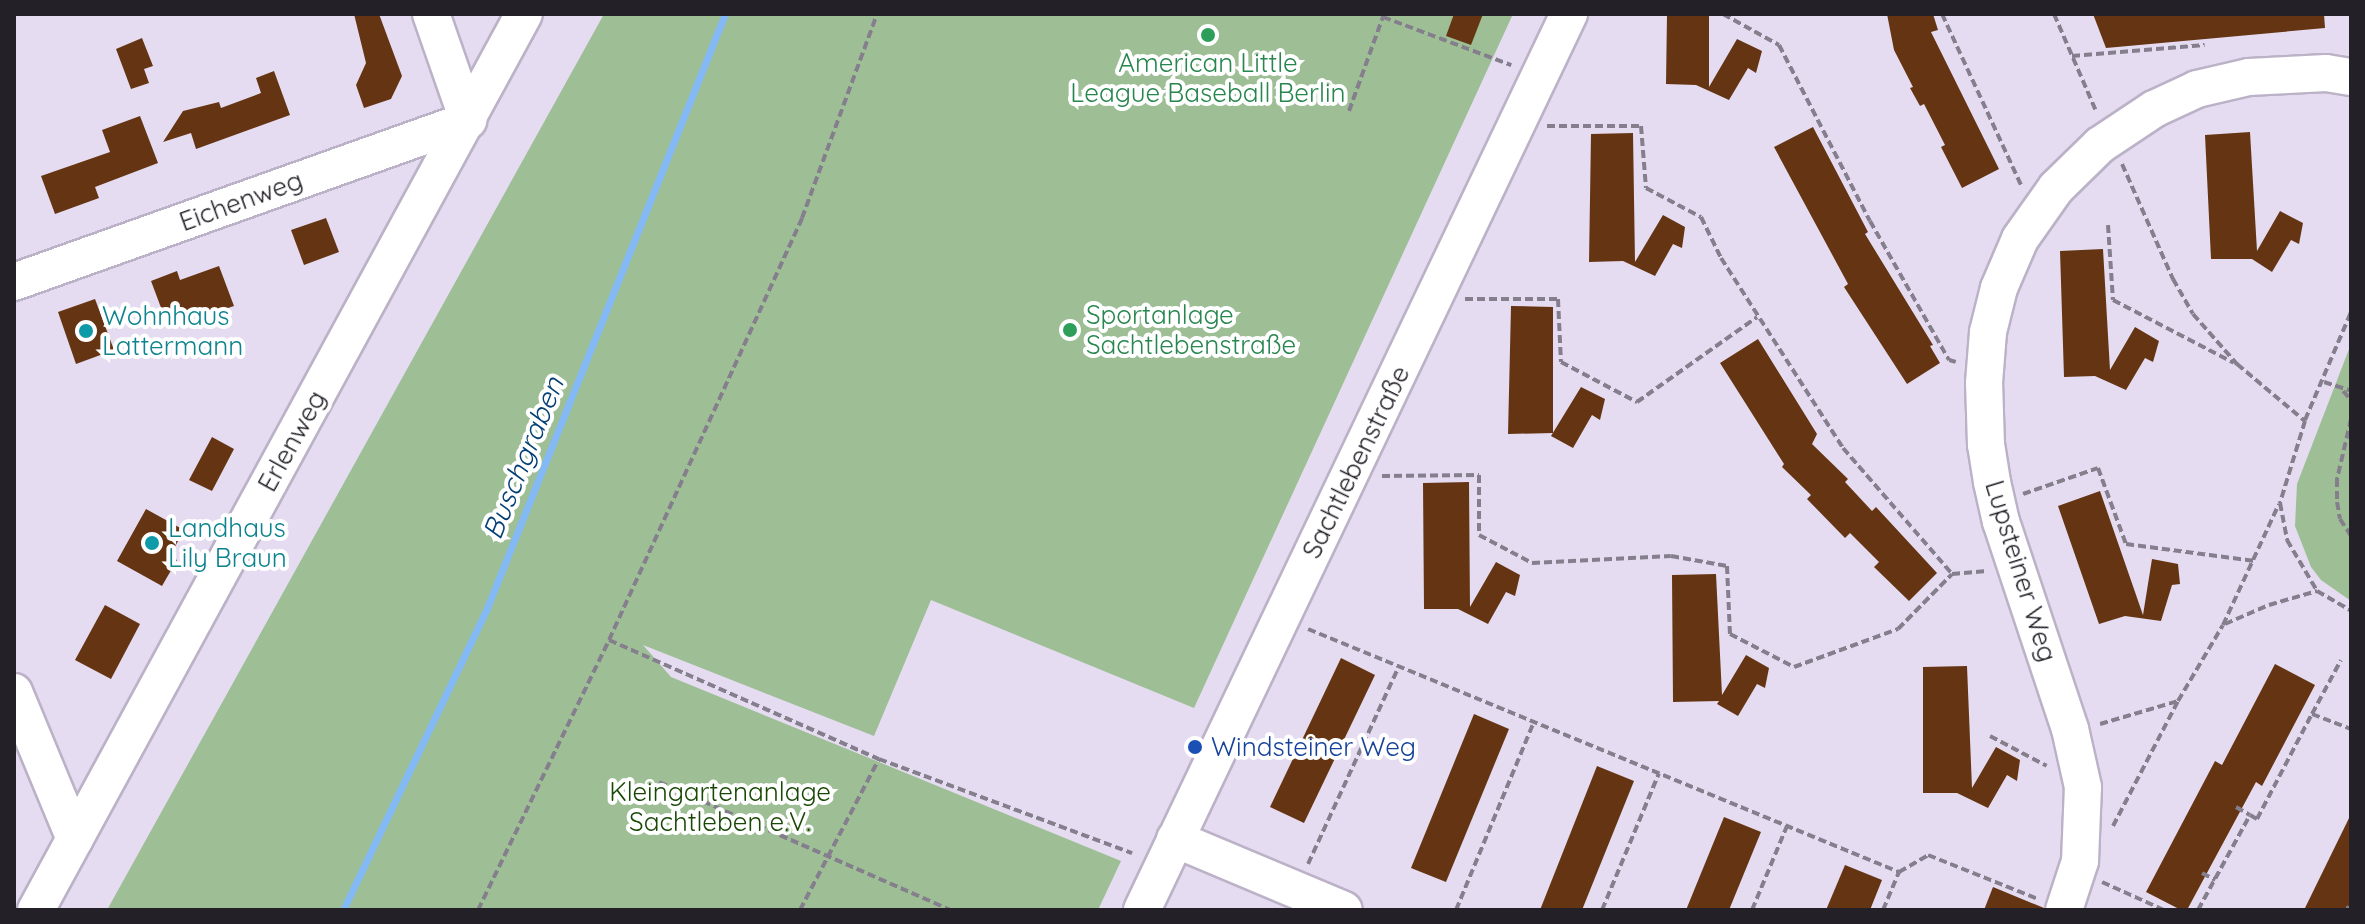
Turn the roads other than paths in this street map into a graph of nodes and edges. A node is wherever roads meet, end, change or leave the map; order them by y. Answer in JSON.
{"nodes":[{"id":1,"x":431,"y":14,"type":"edge"},
{"id":2,"x":524,"y":14,"type":"edge"},
{"id":3,"x":1569,"y":14,"type":"edge"},
{"id":4,"x":2351,"y":77,"type":"edge"},
{"id":5,"x":468,"y":120,"type":"junction"},
{"id":6,"x":14,"y":282,"type":"edge"},
{"id":7,"x":14,"y":692,"type":"edge"},
{"id":8,"x":75,"y":839,"type":"junction"},
{"id":9,"x":1175,"y":839,"type":"junction"},
{"id":10,"x":2055,"y":906,"type":"edge"},
{"id":11,"x":36,"y":910,"type":"edge"},
{"id":12,"x":1142,"y":910,"type":"edge"},
{"id":13,"x":1344,"y":910,"type":"edge"}],
"edges":[{"from":1,"to":5,"type":"street"},
{"from":2,"to":5,"type":"street","name":"Erlenweg"},
{"from":3,"to":9,"type":"street","name":"Sachtlebenstraße"},
{"from":4,"to":10,"type":"street","name":"Lupsteiner Weg"},
{"from":5,"to":6,"type":"street","name":"Eichenweg"},
{"from":5,"to":8,"type":"street","name":"Erlenweg"},
{"from":7,"to":8,"type":"street"},
{"from":8,"to":11,"type":"street","name":"Erlenweg"},
{"from":9,"to":12,"type":"street","name":"Sachtlebenstraße"},
{"from":9,"to":13,"type":"street"}]}
